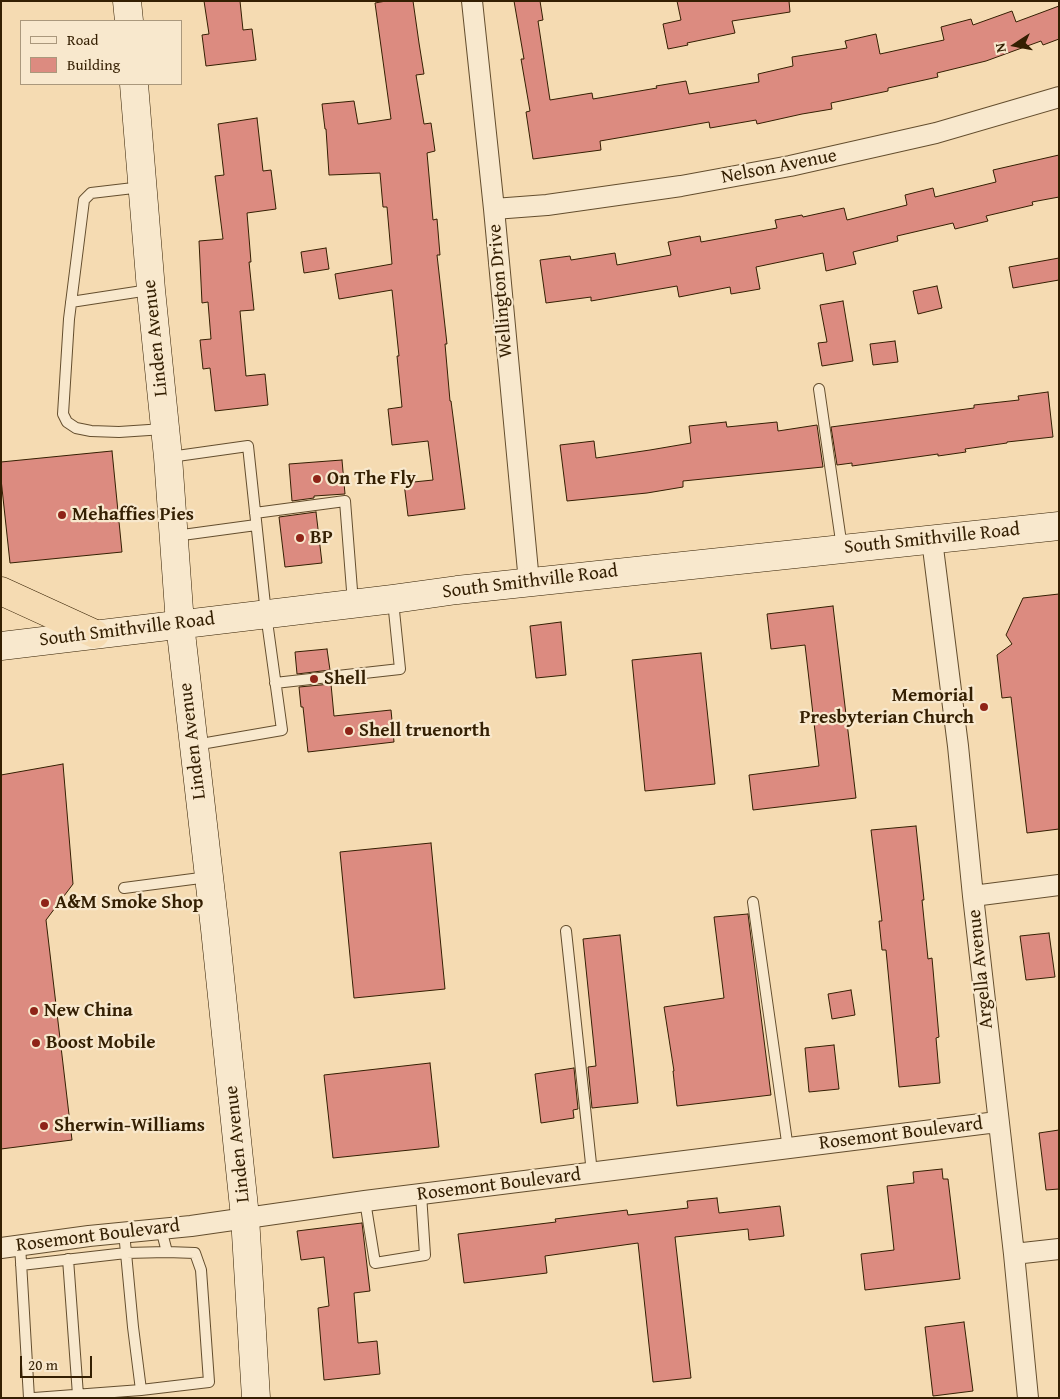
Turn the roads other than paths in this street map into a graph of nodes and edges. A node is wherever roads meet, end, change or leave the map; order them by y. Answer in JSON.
{"nodes":[{"id":1,"x":127,"y":1,"type":"edge"},
{"id":2,"x":472,"y":1,"type":"edge"},
{"id":3,"x":129,"y":20,"type":"edge"},
{"id":4,"x":134,"y":85,"type":"edge"},
{"id":5,"x":1059,"y":96,"type":"edge"},
{"id":6,"x":143,"y":187,"type":"junction"},
{"id":7,"x":494,"y":210,"type":"junction"},
{"id":8,"x":152,"y":290,"type":"junction"},
{"id":9,"x":71,"y":302,"type":"junction"},
{"id":10,"x":819,"y":389,"type":"dead end"},
{"id":11,"x":165,"y":428,"type":"junction"},
{"id":12,"x":168,"y":457,"type":"junction"},
{"id":13,"x":255,"y":513,"type":"junction"},
{"id":14,"x":256,"y":525,"type":"junction"},
{"id":15,"x":1059,"y":526,"type":"edge"},
{"id":16,"x":174,"y":536,"type":"junction"},
{"id":17,"x":932,"y":540,"type":"junction"},
{"id":18,"x":842,"y":548,"type":"junction"},
{"id":19,"x":529,"y":582,"type":"junction"},
{"id":20,"x":1,"y":591,"type":"edge"},
{"id":21,"x":393,"y":599,"type":"junction"},
{"id":22,"x":353,"y":604,"type":"junction"},
{"id":23,"x":266,"y":614,"type":"junction"},
{"id":24,"x":180,"y":624,"type":"junction"},
{"id":25,"x":95,"y":634,"type":"junction"},
{"id":26,"x":1,"y":646,"type":"edge"},
{"id":27,"x":275,"y":683,"type":"junction"},
{"id":28,"x":194,"y":745,"type":"junction"},
{"id":29,"x":209,"y":877,"type":"junction"},
{"id":30,"x":1059,"y":886,"type":"edge"},
{"id":31,"x":124,"y":888,"type":"dead end"},
{"id":32,"x":973,"y":896,"type":"junction"},
{"id":33,"x":754,"y":902,"type":"dead end"},
{"id":34,"x":566,"y":931,"type":"dead end"},
{"id":35,"x":997,"y":1122,"type":"junction"},
{"id":36,"x":788,"y":1149,"type":"junction"},
{"id":37,"x":592,"y":1173,"type":"junction"},
{"id":38,"x":421,"y":1194,"type":"junction"},
{"id":39,"x":365,"y":1201,"type":"junction"},
{"id":40,"x":245,"y":1217,"type":"junction"},
{"id":41,"x":161,"y":1229,"type":"junction"},
{"id":42,"x":124,"y":1232,"type":"junction"},
{"id":43,"x":10,"y":1246,"type":"edge"},
{"id":44,"x":1059,"y":1249,"type":"edge"},
{"id":45,"x":168,"y":1252,"type":"junction"},
{"id":46,"x":126,"y":1253,"type":"junction"},
{"id":47,"x":1014,"y":1254,"type":"junction"},
{"id":48,"x":68,"y":1259,"type":"junction"},
{"id":49,"x":21,"y":1265,"type":"junction"},
{"id":50,"x":141,"y":1390,"type":"junction"},
{"id":51,"x":78,"y":1395,"type":"junction"},
{"id":52,"x":29,"y":1398,"type":"edge"},
{"id":53,"x":34,"y":1398,"type":"edge"},
{"id":54,"x":256,"y":1398,"type":"edge"},
{"id":55,"x":1028,"y":1398,"type":"edge"}],
"edges":[{"from":1,"to":3,"type":"main road"},
{"from":2,"to":7,"type":"street","name":"Wellington Drive"},
{"from":4,"to":6,"type":"main road","name":"Linden Avenue"},
{"from":5,"to":7,"type":"street","name":"Nelson Avenue"},
{"from":6,"to":8,"type":"main road","name":"Linden Avenue"},
{"from":6,"to":9,"type":"lane"},
{"from":7,"to":19,"type":"street","name":"Wellington Drive"},
{"from":8,"to":9,"type":"lane"},
{"from":8,"to":11,"type":"main road","name":"Linden Avenue"},
{"from":9,"to":11,"type":"lane"},
{"from":10,"to":18,"type":"lane"},
{"from":11,"to":12,"type":"main road","name":"Linden Avenue"},
{"from":12,"to":13,"type":"lane"},
{"from":12,"to":16,"type":"main road","name":"Linden Avenue"},
{"from":13,"to":14,"type":"lane"},
{"from":13,"to":22,"type":"lane"},
{"from":14,"to":16,"type":"lane"},
{"from":14,"to":23,"type":"lane"},
{"from":15,"to":17,"type":"main road","name":"South Smithville Road"},
{"from":16,"to":24,"type":"main road","name":"Linden Avenue"},
{"from":17,"to":18,"type":"main road","name":"South Smithville Road"},
{"from":17,"to":32,"type":"street","name":"Argella Avenue"},
{"from":18,"to":19,"type":"main road","name":"South Smithville Road"},
{"from":19,"to":21,"type":"main road","name":"South Smithville Road"},
{"from":20,"to":25,"type":"highway"},
{"from":21,"to":22,"type":"main road","name":"South Smithville Road"},
{"from":21,"to":27,"type":"lane"},
{"from":22,"to":23,"type":"main road","name":"South Smithville Road"},
{"from":23,"to":24,"type":"main road","name":"South Smithville Road"},
{"from":23,"to":27,"type":"lane"},
{"from":24,"to":25,"type":"main road","name":"South Smithville Road"},
{"from":24,"to":28,"type":"main road","name":"Linden Avenue"},
{"from":25,"to":26,"type":"main road","name":"South Smithville Road"},
{"from":27,"to":28,"type":"lane"},
{"from":28,"to":29,"type":"main road","name":"Linden Avenue"},
{"from":29,"to":31,"type":"lane"},
{"from":29,"to":40,"type":"main road","name":"Linden Avenue"},
{"from":30,"to":32,"type":"street"},
{"from":32,"to":35,"type":"street","name":"Argella Avenue"},
{"from":33,"to":36,"type":"lane"},
{"from":34,"to":37,"type":"lane"},
{"from":35,"to":36,"type":"street","name":"Rosemont Boulevard"},
{"from":35,"to":47,"type":"street","name":"Argella Avenue"},
{"from":36,"to":37,"type":"street","name":"Rosemont Boulevard"},
{"from":37,"to":38,"type":"street","name":"Rosemont Boulevard"},
{"from":38,"to":39,"type":"street","name":"Rosemont Boulevard"},
{"from":38,"to":39,"type":"lane"},
{"from":39,"to":40,"type":"street","name":"Rosemont Boulevard"},
{"from":40,"to":41,"type":"street","name":"Rosemont Boulevard"},
{"from":40,"to":54,"type":"main road","name":"Linden Avenue"},
{"from":41,"to":42,"type":"street","name":"Rosemont Boulevard"},
{"from":41,"to":45,"type":"lane"},
{"from":42,"to":43,"type":"street","name":"Rosemont Boulevard"},
{"from":42,"to":46,"type":"lane"},
{"from":43,"to":49,"type":"lane"},
{"from":44,"to":47,"type":"street"},
{"from":45,"to":46,"type":"lane"},
{"from":45,"to":50,"type":"lane"},
{"from":46,"to":48,"type":"lane"},
{"from":46,"to":50,"type":"lane"},
{"from":47,"to":55,"type":"street","name":"Argella Avenue"},
{"from":48,"to":49,"type":"lane"},
{"from":48,"to":51,"type":"lane"},
{"from":49,"to":52,"type":"lane"},
{"from":50,"to":51,"type":"lane"},
{"from":51,"to":53,"type":"lane"}]}
